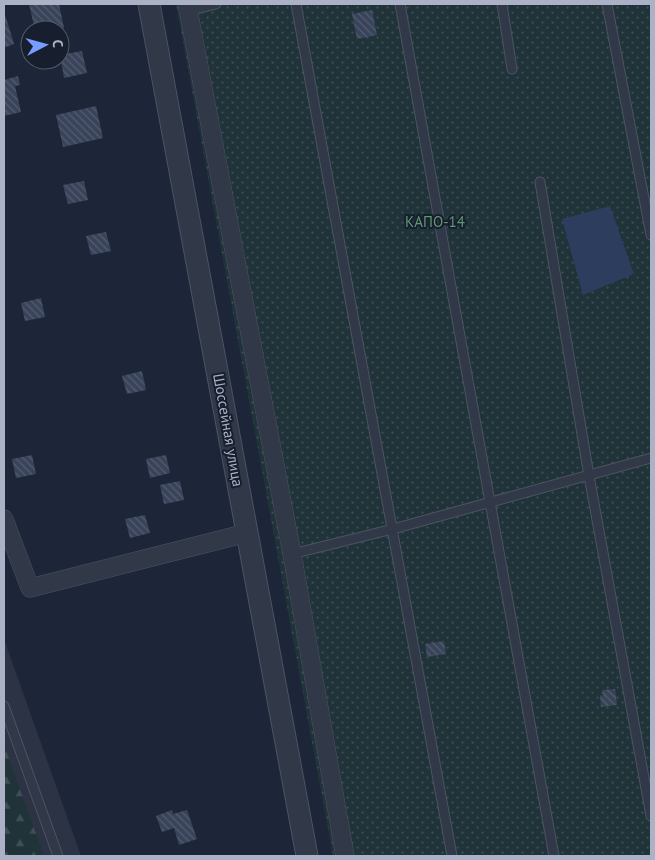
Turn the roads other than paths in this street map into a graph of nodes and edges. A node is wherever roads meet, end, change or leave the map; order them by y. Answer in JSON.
{"nodes":[{"id":1,"x":149,"y":4,"type":"edge"},
{"id":2,"x":216,"y":4,"type":"edge"},
{"id":3,"x":296,"y":4,"type":"edge"},
{"id":4,"x":400,"y":4,"type":"edge"},
{"id":5,"x":502,"y":4,"type":"edge"},
{"id":6,"x":607,"y":4,"type":"edge"},
{"id":7,"x":187,"y":7,"type":"edge"},
{"id":8,"x":512,"y":69,"type":"dead end"},
{"id":9,"x":540,"y":182,"type":"dead end"},
{"id":10,"x":651,"y":235,"type":"edge"},
{"id":11,"x":651,"y":458,"type":"edge"},
{"id":12,"x":590,"y":476,"type":"junction"},
{"id":13,"x":491,"y":502,"type":"junction"},
{"id":14,"x":4,"y":519,"type":"edge"},
{"id":15,"x":393,"y":529,"type":"junction"},
{"id":16,"x":247,"y":533,"type":"junction"},
{"id":17,"x":292,"y":554,"type":"junction"},
{"id":18,"x":4,"y":706,"type":"edge"},
{"id":19,"x":651,"y":816,"type":"edge"},
{"id":20,"x":58,"y":856,"type":"edge"},
{"id":21,"x":307,"y":856,"type":"edge"},
{"id":22,"x":346,"y":856,"type":"edge"},
{"id":23,"x":452,"y":856,"type":"edge"},
{"id":24,"x":554,"y":856,"type":"edge"}],
"edges":[{"from":1,"to":16,"type":"street","name":"Шоссейная улица"},
{"from":2,"to":7,"type":"lane"},
{"from":3,"to":15,"type":"lane"},
{"from":4,"to":13,"type":"lane"},
{"from":5,"to":8,"type":"lane"},
{"from":6,"to":10,"type":"lane"},
{"from":7,"to":17,"type":"street"},
{"from":9,"to":12,"type":"lane"},
{"from":11,"to":12,"type":"lane"},
{"from":12,"to":13,"type":"lane"},
{"from":12,"to":19,"type":"lane"},
{"from":13,"to":15,"type":"lane"},
{"from":13,"to":24,"type":"lane"},
{"from":14,"to":16,"type":"street"},
{"from":15,"to":17,"type":"lane"},
{"from":15,"to":23,"type":"lane"},
{"from":16,"to":21,"type":"street","name":"Шоссейная улица"},
{"from":17,"to":22,"type":"street"},
{"from":18,"to":20,"type":"lane"}]}
